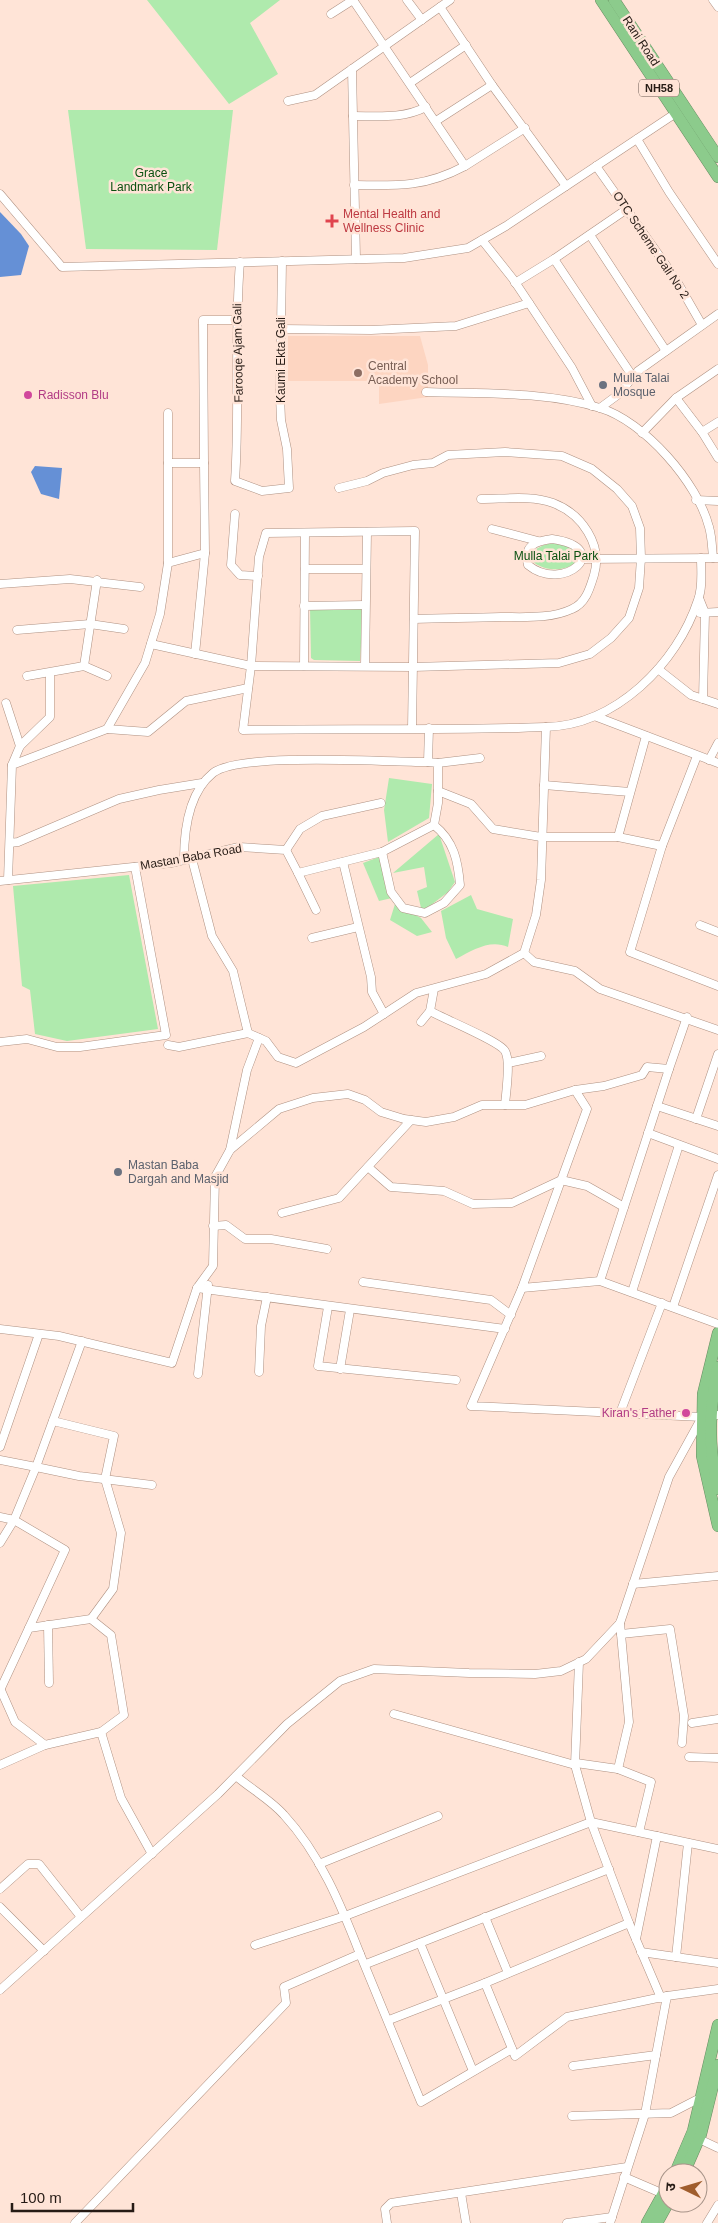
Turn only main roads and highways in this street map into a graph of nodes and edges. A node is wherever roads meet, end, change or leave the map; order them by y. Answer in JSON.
{"nodes":[{"id":1,"x":601,"y":0,"type":"edge"},
{"id":2,"x":614,"y":0,"type":"edge"},
{"id":3,"x":718,"y":157,"type":"edge"},
{"id":4,"x":718,"y":177,"type":"edge"},
{"id":5,"x":718,"y":1332,"type":"edge"},
{"id":6,"x":718,"y":1368,"type":"edge"},
{"id":7,"x":710,"y":1416,"type":"edge"},
{"id":8,"x":718,"y":1489,"type":"edge"},
{"id":9,"x":718,"y":1526,"type":"edge"},
{"id":10,"x":718,"y":2025,"type":"edge"},
{"id":11,"x":718,"y":2065,"type":"edge"},
{"id":12,"x":679,"y":2163,"type":"edge"},
{"id":13,"x":688,"y":2163,"type":"edge"},
{"id":14,"x":658,"y":2207,"type":"edge"},
{"id":15,"x":647,"y":2223,"type":"edge"}],
"edges":[{"from":1,"to":4,"type":"highway","number":"NH58"},
{"from":2,"to":3,"type":"highway","name":"Rani Road","number":"NH58"},
{"from":5,"to":7,"type":"highway"},
{"from":6,"to":7,"type":"highway"},
{"from":7,"to":8,"type":"highway"},
{"from":7,"to":9,"type":"highway"},
{"from":10,"to":12,"type":"highway"},
{"from":11,"to":13,"type":"highway"},
{"from":14,"to":15,"type":"highway"}]}
